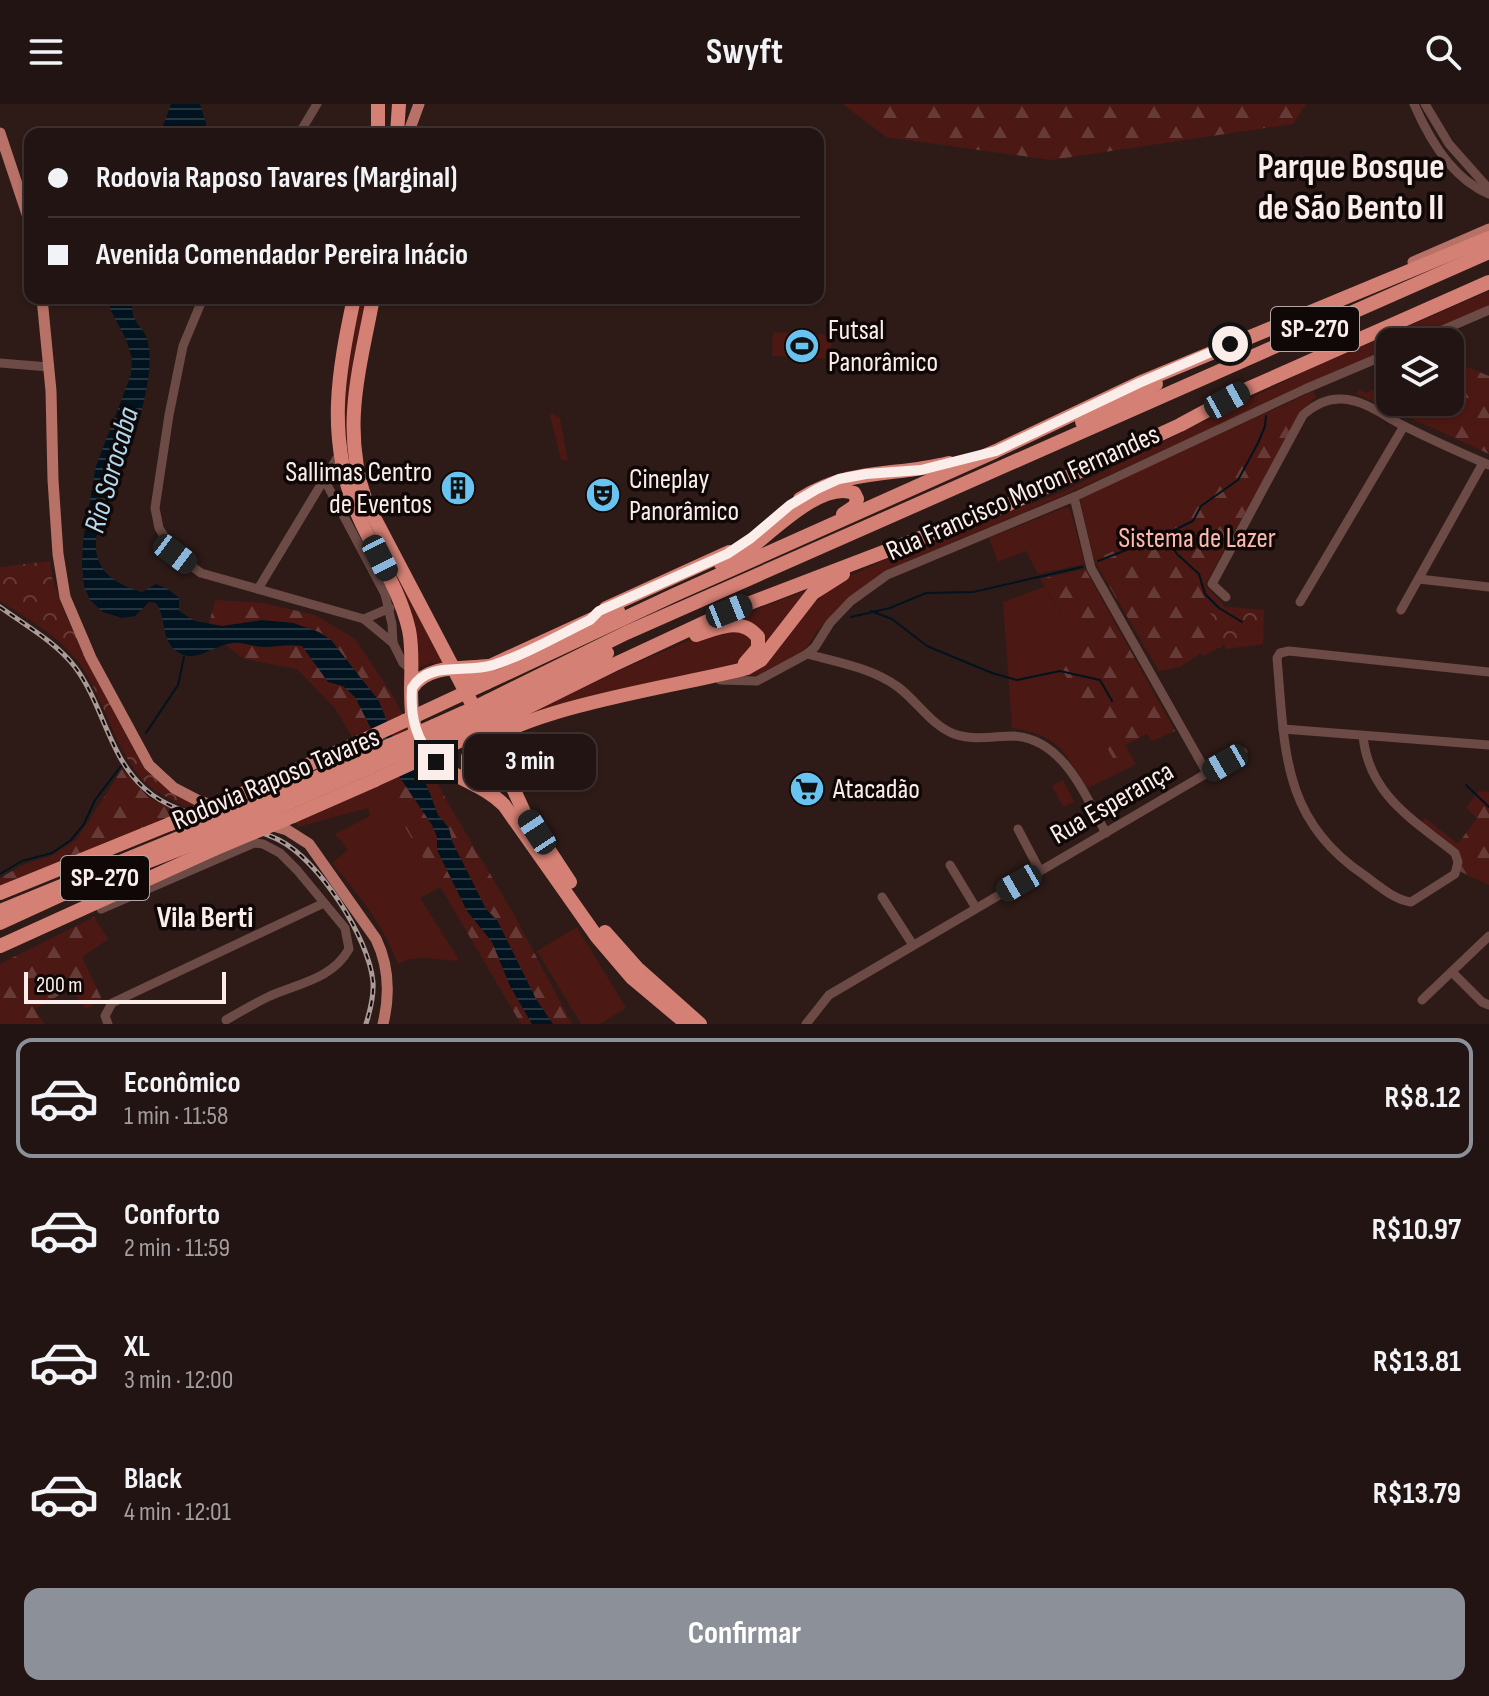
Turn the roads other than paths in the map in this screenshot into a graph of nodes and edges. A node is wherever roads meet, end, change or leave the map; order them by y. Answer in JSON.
{"nodes":[{"id":1,"x":317,"y":104,"type":"edge"},
{"id":2,"x":378,"y":104,"type":"edge"},
{"id":3,"x":399,"y":104,"type":"edge"},
{"id":4,"x":419,"y":104,"type":"edge"},
{"id":5,"x":1414,"y":104,"type":"edge"},
{"id":6,"x":1425,"y":104,"type":"edge"},
{"id":7,"x":303,"y":128,"type":"edge"},
{"id":8,"x":378,"y":128,"type":"edge"},
{"id":9,"x":397,"y":128,"type":"edge"},
{"id":10,"x":410,"y":128,"type":"edge"},
{"id":11,"x":0,"y":133,"type":"edge"},
{"id":12,"x":1489,"y":192,"type":"edge"},
{"id":13,"x":24,"y":205,"type":"edge"},
{"id":14,"x":1489,"y":229,"type":"edge"},
{"id":15,"x":1489,"y":238,"type":"edge"},
{"id":16,"x":1489,"y":252,"type":"edge"},
{"id":17,"x":1489,"y":261,"type":"edge"},
{"id":18,"x":1489,"y":282,"type":"edge"},
{"id":19,"x":43,"y":304,"type":"edge"},
{"id":20,"x":200,"y":304,"type":"edge"},
{"id":21,"x":353,"y":304,"type":"edge"},
{"id":22,"x":372,"y":304,"type":"edge"},
{"id":23,"x":379,"y":304,"type":"edge"},
{"id":24,"x":1489,"y":310,"type":"edge"},
{"id":25,"x":1305,"y":313,"type":"junction"},
{"id":26,"x":1468,"y":319,"type":"junction"},
{"id":27,"x":1489,"y":319,"type":"edge"},
{"id":28,"x":1447,"y":328,"type":"edge"},
{"id":29,"x":1230,"y":344,"type":"junction"},
{"id":30,"x":1376,"y":359,"type":"edge"},
{"id":31,"x":0,"y":363,"type":"edge"},
{"id":32,"x":49,"y":367,"type":"junction"},
{"id":33,"x":353,"y":408,"type":"junction"},
{"id":34,"x":1404,"y":426,"type":"junction"},
{"id":35,"x":347,"y":449,"type":"junction"},
{"id":36,"x":996,"y":451,"type":"junction"},
{"id":37,"x":1011,"y":463,"type":"junction"},
{"id":38,"x":1486,"y":464,"type":"edge"},
{"id":39,"x":324,"y":479,"type":"junction"},
{"id":40,"x":1074,"y":497,"type":"junction"},
{"id":41,"x":909,"y":543,"type":"junction"},
{"id":42,"x":761,"y":556,"type":"junction"},
{"id":43,"x":1419,"y":579,"type":"junction"},
{"id":44,"x":1489,"y":587,"type":"edge"},
{"id":45,"x":258,"y":589,"type":"junction"},
{"id":46,"x":1226,"y":597,"type":"dead end"},
{"id":47,"x":1300,"y":602,"type":"dead end"},
{"id":48,"x":390,"y":608,"type":"junction"},
{"id":49,"x":1401,"y":610,"type":"dead end"},
{"id":50,"x":364,"y":619,"type":"junction"},
{"id":51,"x":590,"y":620,"type":"junction"},
{"id":52,"x":437,"y":635,"type":"junction"},
{"id":53,"x":393,"y":643,"type":"junction"},
{"id":54,"x":807,"y":654,"type":"junction"},
{"id":55,"x":492,"y":665,"type":"junction"},
{"id":56,"x":613,"y":665,"type":"junction"},
{"id":57,"x":475,"y":668,"type":"junction"},
{"id":58,"x":412,"y":670,"type":"junction"},
{"id":59,"x":455,"y":670,"type":"junction"},
{"id":60,"x":1489,"y":672,"type":"edge"},
{"id":61,"x":698,"y":681,"type":"junction"},
{"id":62,"x":412,"y":688,"type":"junction"},
{"id":63,"x":466,"y":691,"type":"junction"},
{"id":64,"x":498,"y":716,"type":"junction"},
{"id":65,"x":1283,"y":729,"type":"junction"},
{"id":66,"x":1363,"y":736,"type":"junction"},
{"id":67,"x":485,"y":744,"type":"junction"},
{"id":68,"x":1489,"y":745,"type":"edge"},
{"id":69,"x":1243,"y":752,"type":"dead end"},
{"id":70,"x":365,"y":762,"type":"junction"},
{"id":71,"x":501,"y":763,"type":"junction"},
{"id":72,"x":1207,"y":773,"type":"junction"},
{"id":73,"x":478,"y":785,"type":"junction"},
{"id":74,"x":1018,"y":829,"type":"dead end"},
{"id":75,"x":1106,"y":833,"type":"junction"},
{"id":76,"x":212,"y":843,"type":"junction"},
{"id":77,"x":950,"y":865,"type":"dead end"},
{"id":78,"x":172,"y":866,"type":"junction"},
{"id":79,"x":1040,"y":871,"type":"junction"},
{"id":80,"x":0,"y":893,"type":"edge"},
{"id":81,"x":882,"y":897,"type":"dead end"},
{"id":82,"x":324,"y":903,"type":"junction"},
{"id":83,"x":976,"y":908,"type":"junction"},
{"id":84,"x":101,"y":909,"type":"dead end"},
{"id":85,"x":0,"y":911,"type":"edge"},
{"id":86,"x":0,"y":925,"type":"edge"},
{"id":87,"x":1489,"y":936,"type":"edge"},
{"id":88,"x":913,"y":945,"type":"junction"},
{"id":89,"x":0,"y":946,"type":"edge"},
{"id":90,"x":1452,"y":972,"type":"junction"},
{"id":91,"x":1422,"y":1000,"type":"dead end"},
{"id":92,"x":1489,"y":1005,"type":"edge"},
{"id":93,"x":106,"y":1020,"type":"edge"},
{"id":94,"x":226,"y":1023,"type":"edge"},
{"id":95,"x":383,"y":1024,"type":"edge"},
{"id":96,"x":687,"y":1024,"type":"edge"},
{"id":97,"x":700,"y":1024,"type":"edge"},
{"id":98,"x":806,"y":1024,"type":"edge"}],
"edges":[{"from":1,"to":7,"type":"street"},
{"from":2,"to":8,"type":"highway"},
{"from":3,"to":9,"type":"highway"},
{"from":4,"to":10,"type":"main road"},
{"from":5,"to":12,"type":"street"},
{"from":6,"to":12,"type":"street"},
{"from":11,"to":13,"type":"main road"},
{"from":14,"to":25,"type":"main road"},
{"from":15,"to":25,"type":"highway","number":"SP-270"},
{"from":16,"to":37,"type":"highway","name":"Rodovia Raposo Tavares","number":"SP-270"},
{"from":17,"to":64,"type":"highway","name":"Rodovia Raposo Tavares","number":"SP-270"},
{"from":18,"to":41,"type":"highway","number":"SP-270"},
{"from":19,"to":32,"type":"main road"},
{"from":20,"to":45,"type":"street"},
{"from":21,"to":35,"type":"highway"},
{"from":22,"to":33,"type":"highway"},
{"from":23,"to":33,"type":"highway"},
{"from":24,"to":26,"type":"street"},
{"from":25,"to":29,"type":"highway","number":"SP-270"},
{"from":26,"to":27,"type":"street"},
{"from":26,"to":28,"type":"street"},
{"from":29,"to":36,"type":"highway","number":"SP-270"},
{"from":29,"to":37,"type":"highway"},
{"from":30,"to":40,"type":"street","name":"Rua Francisco Moron Fernandes"},
{"from":31,"to":32,"type":"street"},
{"from":32,"to":95,"type":"main road"},
{"from":33,"to":35,"type":"highway"},
{"from":34,"to":38,"type":"street"},
{"from":34,"to":46,"type":"street"},
{"from":34,"to":47,"type":"street"},
{"from":35,"to":39,"type":"street"},
{"from":35,"to":52,"type":"highway"},
{"from":35,"to":58,"type":"highway"},
{"from":36,"to":42,"type":"highway","number":"SP-270"},
{"from":36,"to":51,"type":"highway"},
{"from":37,"to":64,"type":"highway","name":"Rodovia Raposo Tavares","number":"SP-270"},
{"from":38,"to":43,"type":"street"},
{"from":39,"to":45,"type":"street"},
{"from":39,"to":48,"type":"street"},
{"from":40,"to":54,"type":"street","name":"Rua Francisco Moron Fernandes"},
{"from":40,"to":72,"type":"street"},
{"from":41,"to":56,"type":"highway","number":"SP-270"},
{"from":41,"to":61,"type":"highway"},
{"from":42,"to":51,"type":"highway"},
{"from":42,"to":70,"type":"highway","number":"SP-270","bridge":true},
{"from":43,"to":44,"type":"street"},
{"from":43,"to":49,"type":"street"},
{"from":45,"to":50,"type":"street"},
{"from":48,"to":50,"type":"street"},
{"from":48,"to":53,"type":"street"},
{"from":50,"to":53,"type":"street"},
{"from":51,"to":55,"type":"highway"},
{"from":52,"to":57,"type":"highway"},
{"from":52,"to":59,"type":"highway"},
{"from":53,"to":58,"type":"street"},
{"from":54,"to":61,"type":"street","name":"Rua Francisco Moron Fernandes"},
{"from":54,"to":75,"type":"street"},
{"from":55,"to":57,"type":"highway"},
{"from":55,"to":63,"type":"highway"},
{"from":56,"to":61,"type":"highway"},
{"from":56,"to":64,"type":"highway","number":"SP-270"},
{"from":57,"to":59,"type":"highway"},
{"from":58,"to":62,"type":"highway"},
{"from":59,"to":62,"type":"highway"},
{"from":59,"to":63,"type":"highway"},
{"from":60,"to":65,"type":"street"},
{"from":61,"to":64,"type":"highway"},
{"from":62,"to":73,"type":"highway"},
{"from":63,"to":67,"type":"highway"},
{"from":64,"to":67,"type":"highway"},
{"from":64,"to":70,"type":"highway","name":"Rodovia Raposo Tavares","number":"SP-270","bridge":true},
{"from":64,"to":70,"type":"highway","name":"Rodovia Raposo Tavares","number":"SP-270","bridge":true},
{"from":64,"to":71,"type":"highway"},
{"from":65,"to":66,"type":"street"},
{"from":65,"to":66,"type":"street"},
{"from":66,"to":68,"type":"street"},
{"from":67,"to":71,"type":"highway"},
{"from":67,"to":73,"type":"highway"},
{"from":69,"to":72,"type":"street","name":"Rua Esperança"},
{"from":70,"to":76,"type":"highway","name":"Rodovia Raposo Tavares","number":"SP-270","bridge":true},
{"from":70,"to":76,"type":"highway","number":"SP-270","bridge":true},
{"from":70,"to":80,"type":"highway","number":"SP-270","bridge":true},
{"from":70,"to":85,"type":"highway","name":"Rodovia Raposo Tavares","number":"SP-270","bridge":true},
{"from":71,"to":97,"type":"highway"},
{"from":72,"to":75,"type":"street","name":"Rua Esperança"},
{"from":73,"to":96,"type":"highway"},
{"from":74,"to":79,"type":"street"},
{"from":75,"to":79,"type":"street","name":"Rua Esperança"},
{"from":76,"to":78,"type":"highway","number":"SP-270"},
{"from":76,"to":86,"type":"highway","name":"Rodovia Raposo Tavares","number":"SP-270"},
{"from":77,"to":83,"type":"street"},
{"from":78,"to":86,"type":"highway"},
{"from":78,"to":89,"type":"highway","number":"SP-270"},
{"from":79,"to":83,"type":"street","name":"Rua Esperança"},
{"from":81,"to":88,"type":"street"},
{"from":82,"to":84,"type":"street"},
{"from":82,"to":93,"type":"street"},
{"from":82,"to":94,"type":"street"},
{"from":83,"to":88,"type":"street","name":"Rua Esperança"},
{"from":87,"to":90,"type":"street"},
{"from":88,"to":98,"type":"street","name":"Rua Esperança"},
{"from":90,"to":91,"type":"street"},
{"from":90,"to":92,"type":"street"}]}
